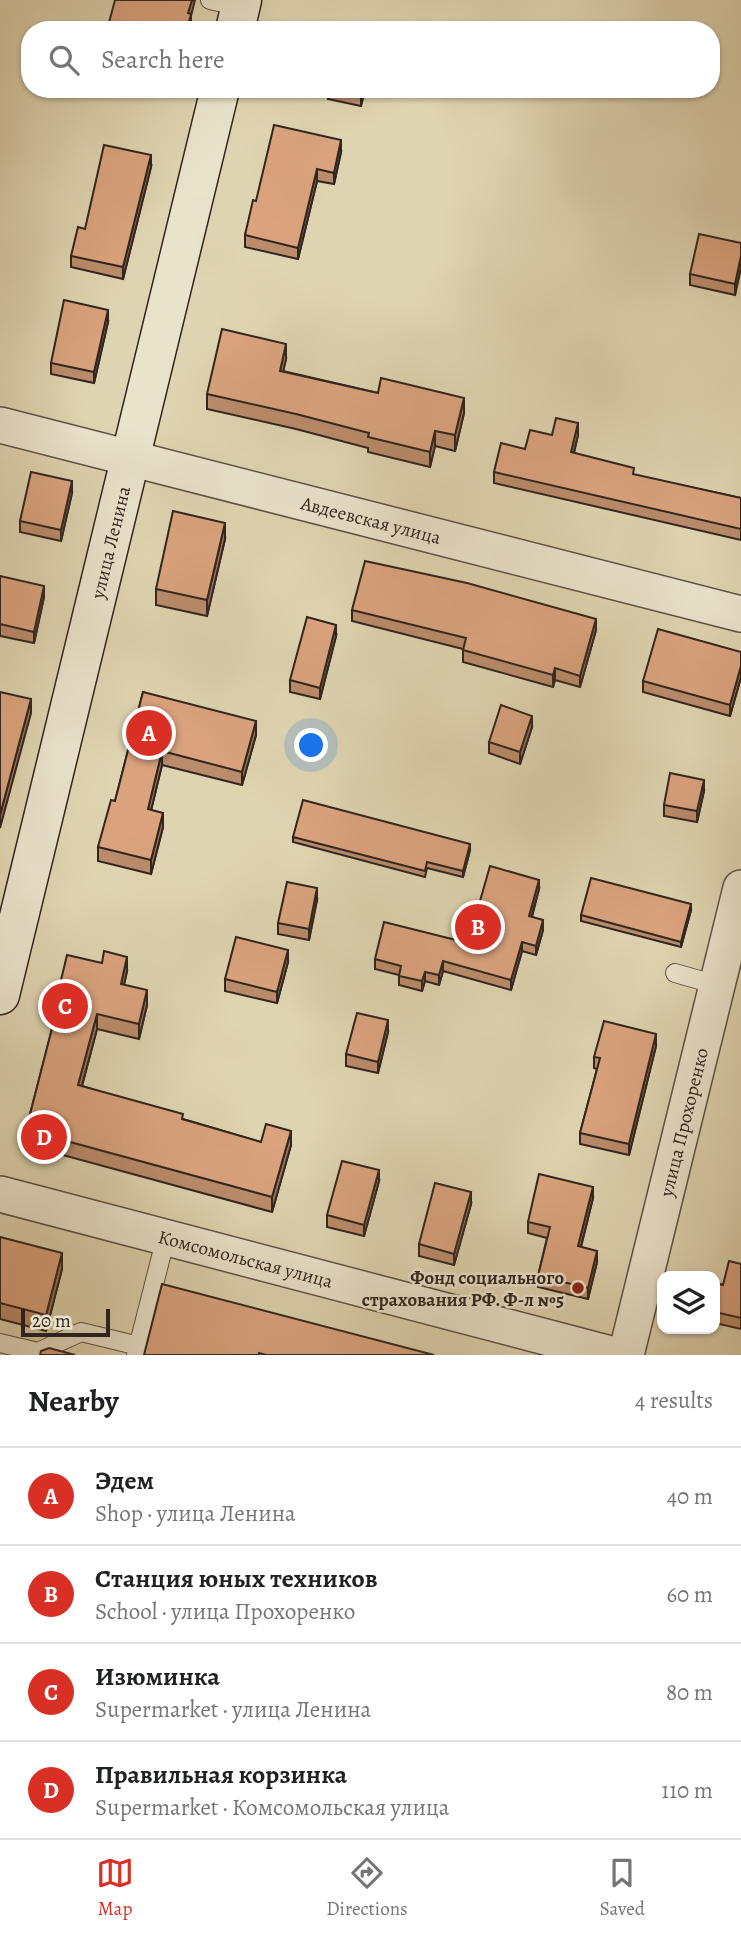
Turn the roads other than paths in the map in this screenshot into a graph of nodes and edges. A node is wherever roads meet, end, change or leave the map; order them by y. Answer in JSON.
{"nodes":[{"id":1,"x":218,"y":98,"type":"edge"},
{"id":2,"x":0,"y":425,"type":"edge"},
{"id":3,"x":130,"y":457,"type":"junction"},
{"id":4,"x":741,"y":614,"type":"edge"},
{"id":5,"x":741,"y":888,"type":"edge"},
{"id":6,"x":674,"y":973,"type":"dead end"},
{"id":7,"x":717,"y":985,"type":"junction"},
{"id":8,"x":0,"y":995,"type":"edge"},
{"id":9,"x":0,"y":1194,"type":"edge"},
{"id":10,"x":166,"y":1237,"type":"junction"},
{"id":11,"x":0,"y":1343,"type":"edge"},
{"id":12,"x":137,"y":1351,"type":"edge"},
{"id":13,"x":614,"y":1355,"type":"edge"},
{"id":14,"x":626,"y":1355,"type":"edge"}],
"edges":[{"from":1,"to":3,"type":"main road","name":"улица Ленина"},
{"from":2,"to":3,"type":"street","name":"Авдеевская улица"},
{"from":3,"to":4,"type":"street","name":"Авдеевская улица"},
{"from":3,"to":8,"type":"main road","name":"улица Ленина"},
{"from":5,"to":7,"type":"street","name":"улица Прохоренко"},
{"from":6,"to":7,"type":"lane"},
{"from":7,"to":14,"type":"street","name":"улица Прохоренко"},
{"from":9,"to":10,"type":"street","name":"Комсомольская улица"},
{"from":10,"to":12,"type":"lane"},
{"from":10,"to":13,"type":"street","name":"Комсомольская улица"},
{"from":11,"to":12,"type":"lane"}]}
